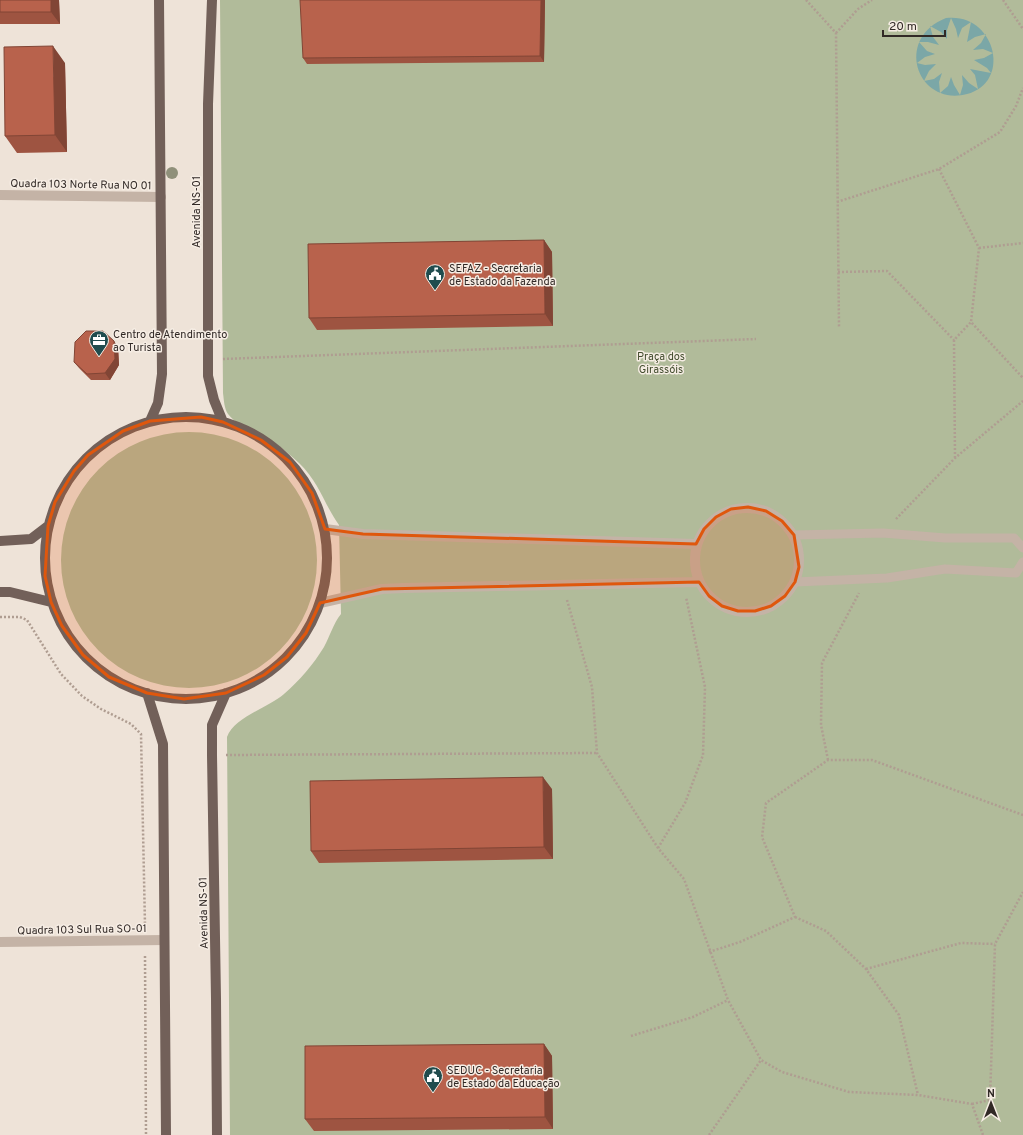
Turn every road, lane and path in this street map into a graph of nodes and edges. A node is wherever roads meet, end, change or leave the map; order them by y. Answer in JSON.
{"nodes":[{"id":1,"x":159,"y":0,"type":"edge"},
{"id":2,"x":212,"y":0,"type":"edge"},
{"id":3,"x":806,"y":0,"type":"edge"},
{"id":4,"x":872,"y":0,"type":"edge"},
{"id":5,"x":1003,"y":0,"type":"edge"},
{"id":6,"x":1023,"y":29,"type":"edge"},
{"id":7,"x":836,"y":33,"type":"junction"},
{"id":8,"x":1023,"y":88,"type":"edge"},
{"id":9,"x":939,"y":170,"type":"junction"},
{"id":10,"x":0,"y":195,"type":"edge"},
{"id":11,"x":161,"y":197,"type":"junction"},
{"id":12,"x":837,"y":202,"type":"junction"},
{"id":13,"x":1023,"y":243,"type":"edge"},
{"id":14,"x":979,"y":248,"type":"junction"},
{"id":15,"x":838,"y":272,"type":"junction"},
{"id":16,"x":971,"y":322,"type":"junction"},
{"id":17,"x":839,"y":327,"type":"dead end"},
{"id":18,"x":756,"y":339,"type":"dead end"},
{"id":19,"x":954,"y":340,"type":"junction"},
{"id":20,"x":208,"y":359,"type":"junction"},
{"id":21,"x":1023,"y":378,"type":"edge"},
{"id":22,"x":1023,"y":401,"type":"edge"},
{"id":23,"x":150,"y":421,"type":"junction"},
{"id":24,"x":223,"y":422,"type":"junction"},
{"id":25,"x":955,"y":458,"type":"junction"},
{"id":26,"x":48,"y":526,"type":"junction"},
{"id":27,"x":325,"y":529,"type":"junction"},
{"id":28,"x":883,"y":533,"type":"junction"},
{"id":29,"x":794,"y":535,"type":"junction"},
{"id":30,"x":0,"y":541,"type":"edge"},
{"id":31,"x":696,"y":544,"type":"junction"},
{"id":32,"x":1023,"y":548,"type":"edge"},
{"id":33,"x":1023,"y":562,"type":"edge"},
{"id":34,"x":866,"y":579,"type":"junction"},
{"id":35,"x":682,"y":582,"type":"junction"},
{"id":36,"x":699,"y":582,"type":"junction"},
{"id":37,"x":794,"y":582,"type":"junction"},
{"id":38,"x":563,"y":584,"type":"junction"},
{"id":39,"x":0,"y":592,"type":"edge"},
{"id":40,"x":51,"y":602,"type":"junction"},
{"id":41,"x":320,"y":603,"type":"junction"},
{"id":42,"x":0,"y":617,"type":"edge"},
{"id":43,"x":147,"y":693,"type":"junction"},
{"id":44,"x":226,"y":693,"type":"junction"},
{"id":45,"x":597,"y":753,"type":"junction"},
{"id":46,"x":212,"y":755,"type":"junction"},
{"id":47,"x":828,"y":760,"type":"junction"},
{"id":48,"x":1023,"y":815,"type":"edge"},
{"id":49,"x":658,"y":848,"type":"junction"},
{"id":50,"x":1023,"y":892,"type":"edge"},
{"id":51,"x":795,"y":917,"type":"junction"},
{"id":52,"x":145,"y":920,"type":"dead end"},
{"id":53,"x":164,"y":940,"type":"junction"},
{"id":54,"x":0,"y":942,"type":"edge"},
{"id":55,"x":995,"y":944,"type":"junction"},
{"id":56,"x":709,"y":952,"type":"junction"},
{"id":57,"x":145,"y":954,"type":"dead end"},
{"id":58,"x":866,"y":969,"type":"junction"},
{"id":59,"x":728,"y":1000,"type":"junction"},
{"id":60,"x":631,"y":1036,"type":"dead end"},
{"id":61,"x":761,"y":1060,"type":"junction"},
{"id":62,"x":918,"y":1095,"type":"junction"},
{"id":63,"x":972,"y":1104,"type":"junction"},
{"id":64,"x":146,"y":1135,"type":"edge"},
{"id":65,"x":166,"y":1135,"type":"edge"},
{"id":66,"x":217,"y":1135,"type":"edge"},
{"id":67,"x":709,"y":1135,"type":"edge"},
{"id":68,"x":983,"y":1135,"type":"edge"}],
"edges":[{"from":1,"to":11,"type":"main road"},
{"from":2,"to":20,"type":"main road","name":"Avenida NS-01"},
{"from":3,"to":7,"type":"path"},
{"from":4,"to":7,"type":"path"},
{"from":5,"to":6,"type":"path"},
{"from":7,"to":12,"type":"path"},
{"from":8,"to":9,"type":"path"},
{"from":9,"to":12,"type":"path"},
{"from":9,"to":14,"type":"path"},
{"from":10,"to":11,"type":"street","name":"Quadra 103 Norte Rua NO 01"},
{"from":11,"to":23,"type":"main road"},
{"from":12,"to":15,"type":"path"},
{"from":13,"to":14,"type":"path"},
{"from":14,"to":16,"type":"path"},
{"from":15,"to":17,"type":"path"},
{"from":15,"to":19,"type":"path"},
{"from":16,"to":19,"type":"path"},
{"from":16,"to":21,"type":"path"},
{"from":18,"to":20,"type":"path"},
{"from":19,"to":25,"type":"path"},
{"from":20,"to":24,"type":"main road","name":"Avenida NS-01"},
{"from":22,"to":25,"type":"path"},
{"from":23,"to":24,"type":"main road"},
{"from":23,"to":26,"type":"main road"},
{"from":24,"to":27,"type":"main road"},
{"from":25,"to":28,"type":"path"},
{"from":26,"to":30,"type":"main road"},
{"from":26,"to":40,"type":"main road"},
{"from":27,"to":31,"type":"street"},
{"from":27,"to":41,"type":"main road"},
{"from":28,"to":29,"type":"lane"},
{"from":28,"to":32,"type":"lane"},
{"from":29,"to":31,"type":"street"},
{"from":29,"to":37,"type":"street"},
{"from":31,"to":36,"type":"street"},
{"from":33,"to":34,"type":"lane"},
{"from":34,"to":37,"type":"lane"},
{"from":34,"to":47,"type":"path"},
{"from":35,"to":36,"type":"street"},
{"from":35,"to":38,"type":"street"},
{"from":35,"to":49,"type":"path"},
{"from":36,"to":37,"type":"street"},
{"from":38,"to":41,"type":"street"},
{"from":38,"to":45,"type":"path"},
{"from":39,"to":40,"type":"main road"},
{"from":40,"to":43,"type":"main road"},
{"from":41,"to":44,"type":"main road"},
{"from":42,"to":52,"type":"path"},
{"from":43,"to":44,"type":"main road"},
{"from":43,"to":53,"type":"main road"},
{"from":44,"to":46,"type":"main road","name":"Avenida NS-01"},
{"from":45,"to":46,"type":"path"},
{"from":45,"to":49,"type":"path"},
{"from":46,"to":66,"type":"main road","name":"Avenida NS-01"},
{"from":47,"to":48,"type":"path"},
{"from":47,"to":51,"type":"path"},
{"from":49,"to":56,"type":"path"},
{"from":50,"to":55,"type":"path"},
{"from":51,"to":56,"type":"path"},
{"from":51,"to":58,"type":"path"},
{"from":53,"to":54,"type":"street","name":"Quadra 103 Sul Rua SO-01"},
{"from":53,"to":65,"type":"main road"},
{"from":55,"to":58,"type":"path"},
{"from":55,"to":63,"type":"path"},
{"from":56,"to":59,"type":"path"},
{"from":57,"to":64,"type":"path"},
{"from":58,"to":62,"type":"path"},
{"from":59,"to":60,"type":"path"},
{"from":59,"to":61,"type":"path"},
{"from":61,"to":62,"type":"path"},
{"from":61,"to":67,"type":"path"},
{"from":62,"to":63,"type":"path"},
{"from":63,"to":68,"type":"path"}]}
